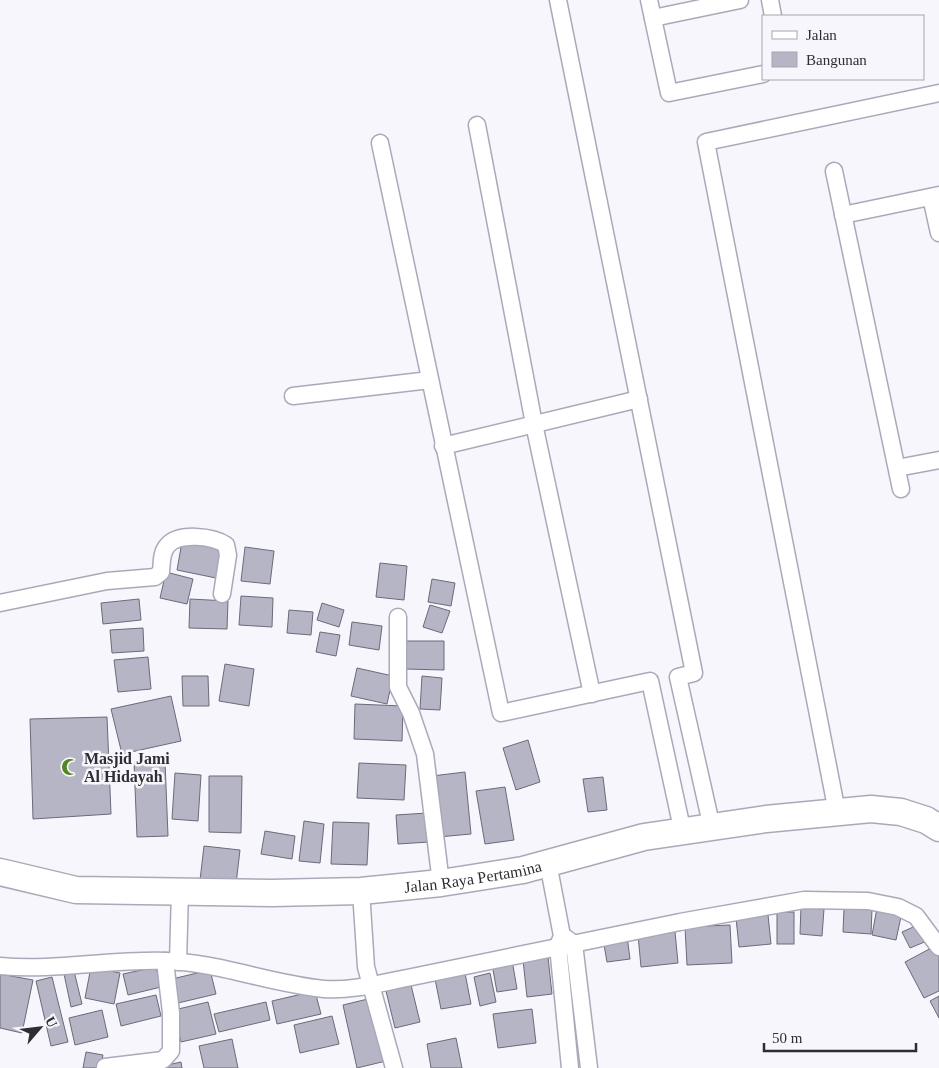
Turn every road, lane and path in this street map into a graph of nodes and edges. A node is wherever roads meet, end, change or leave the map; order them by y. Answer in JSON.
{"nodes":[{"id":1,"x":558,"y":0,"type":"edge"},
{"id":2,"x":649,"y":0,"type":"edge"},
{"id":3,"x":740,"y":0,"type":"edge"},
{"id":4,"x":770,"y":0,"type":"edge"},
{"id":5,"x":774,"y":15,"type":"edge"},
{"id":6,"x":653,"y":18,"type":"junction"},
{"id":7,"x":762,"y":74,"type":"edge"},
{"id":8,"x":939,"y":93,"type":"edge"},
{"id":9,"x":477,"y":125,"type":"dead end"},
{"id":10,"x":380,"y":143,"type":"dead end"},
{"id":11,"x":834,"y":171,"type":"dead end"},
{"id":12,"x":935,"y":196,"type":"edge"},
{"id":13,"x":843,"y":215,"type":"junction"},
{"id":14,"x":939,"y":233,"type":"edge"},
{"id":15,"x":430,"y":380,"type":"junction"},
{"id":16,"x":293,"y":396,"type":"dead end"},
{"id":17,"x":639,"y":399,"type":"junction"},
{"id":18,"x":534,"y":424,"type":"junction"},
{"id":19,"x":443,"y":446,"type":"junction"},
{"id":20,"x":939,"y":460,"type":"edge"},
{"id":21,"x":897,"y":468,"type":"junction"},
{"id":22,"x":901,"y":489,"type":"dead end"},
{"id":23,"x":222,"y":594,"type":"dead end"},
{"id":24,"x":0,"y":604,"type":"edge"},
{"id":25,"x":398,"y":617,"type":"dead end"},
{"id":26,"x":678,"y":677,"type":"junction"},
{"id":27,"x":650,"y":681,"type":"junction"},
{"id":28,"x":592,"y":694,"type":"junction"},
{"id":29,"x":837,"y":812,"type":"junction"},
{"id":30,"x":712,"y":828,"type":"junction"},
{"id":31,"x":939,"y":828,"type":"edge"},
{"id":32,"x":683,"y":832,"type":"junction"},
{"id":33,"x":549,"y":871,"type":"junction"},
{"id":34,"x":0,"y":872,"type":"edge"},
{"id":35,"x":441,"y":883,"type":"junction"},
{"id":36,"x":180,"y":900,"type":"junction"},
{"id":37,"x":361,"y":900,"type":"junction"},
{"id":38,"x":564,"y":939,"type":"junction"},
{"id":39,"x":939,"y":947,"type":"edge"},
{"id":40,"x":174,"y":958,"type":"junction"},
{"id":41,"x":0,"y":966,"type":"edge"},
{"id":42,"x":370,"y":985,"type":"junction"},
{"id":43,"x":104,"y":1067,"type":"dead end"},
{"id":44,"x":394,"y":1068,"type":"edge"},
{"id":45,"x":570,"y":1068,"type":"edge"},
{"id":46,"x":589,"y":1068,"type":"edge"}],
"edges":[{"from":1,"to":17,"type":"street"},
{"from":2,"to":6,"type":"street"},
{"from":3,"to":6,"type":"street"},
{"from":4,"to":5,"type":"street"},
{"from":6,"to":7,"type":"street"},
{"from":8,"to":29,"type":"street"},
{"from":9,"to":18,"type":"street"},
{"from":10,"to":15,"type":"street"},
{"from":11,"to":13,"type":"street"},
{"from":12,"to":13,"type":"street"},
{"from":12,"to":14,"type":"street"},
{"from":13,"to":21,"type":"street"},
{"from":15,"to":16,"type":"street"},
{"from":15,"to":19,"type":"street"},
{"from":17,"to":18,"type":"street"},
{"from":17,"to":26,"type":"street"},
{"from":18,"to":19,"type":"street"},
{"from":18,"to":28,"type":"street"},
{"from":19,"to":28,"type":"street"},
{"from":20,"to":21,"type":"street"},
{"from":21,"to":22,"type":"street"},
{"from":23,"to":24,"type":"street"},
{"from":25,"to":35,"type":"street"},
{"from":26,"to":27,"type":"street"},
{"from":26,"to":30,"type":"street"},
{"from":27,"to":28,"type":"street"},
{"from":27,"to":32,"type":"street"},
{"from":29,"to":30,"type":"main road","name":"Jalan Raya Pertamina"},
{"from":29,"to":31,"type":"main road","name":"Jalan Raya Pertamina"},
{"from":30,"to":32,"type":"main road","name":"Jalan Raya Pertamina"},
{"from":32,"to":33,"type":"main road","name":"Jalan Raya Pertamina"},
{"from":33,"to":35,"type":"main road","name":"Jalan Raya Pertamina"},
{"from":33,"to":38,"type":"street"},
{"from":34,"to":36,"type":"main road","name":"Jalan Raya Pertamina"},
{"from":35,"to":37,"type":"main road","name":"Jalan Raya Pertamina"},
{"from":36,"to":37,"type":"main road","name":"Jalan Raya Pertamina"},
{"from":36,"to":40,"type":"street"},
{"from":37,"to":42,"type":"street"},
{"from":38,"to":39,"type":"street"},
{"from":38,"to":42,"type":"street"},
{"from":38,"to":45,"type":"street"},
{"from":38,"to":46,"type":"street"},
{"from":40,"to":41,"type":"street"},
{"from":40,"to":42,"type":"street"},
{"from":40,"to":43,"type":"street"},
{"from":42,"to":44,"type":"street"}]}
